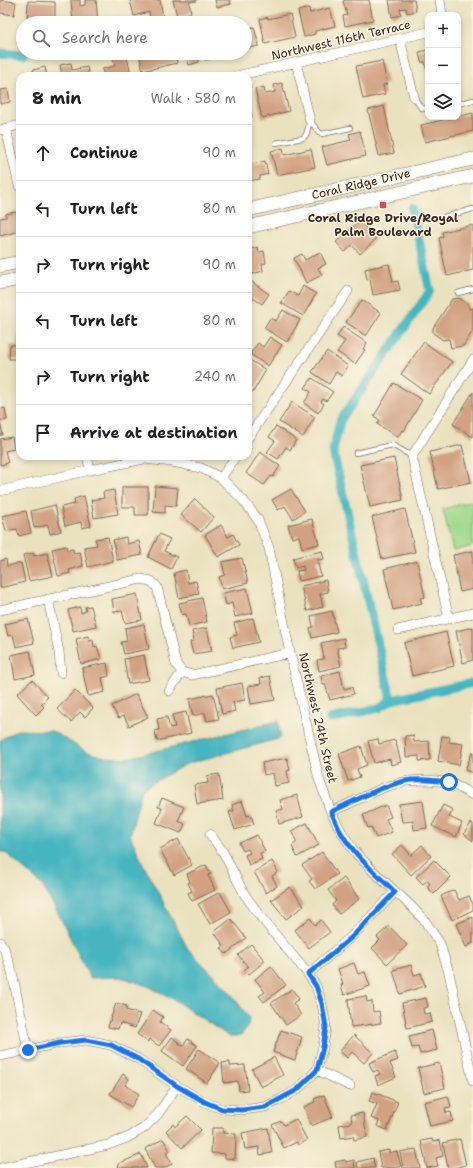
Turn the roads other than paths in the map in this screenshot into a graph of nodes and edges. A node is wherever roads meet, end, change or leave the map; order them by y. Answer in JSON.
{"nodes":[{"id":1,"x":440,"y":0,"type":"edge"},
{"id":2,"x":442,"y":12,"type":"edge"},
{"id":3,"x":425,"y":33,"type":"edge"},
{"id":4,"x":400,"y":39,"type":"junction"},
{"id":5,"x":296,"y":62,"type":"junction"},
{"id":6,"x":252,"y":72,"type":"edge"},
{"id":7,"x":414,"y":97,"type":"joint"},
{"id":8,"x":473,"y":100,"type":"edge"},
{"id":9,"x":461,"y":103,"type":"edge"},
{"id":10,"x":425,"y":108,"type":"edge"},
{"id":11,"x":310,"y":122,"type":"junction"},
{"id":12,"x":16,"y":126,"type":"edge"},
{"id":13,"x":350,"y":128,"type":"dead end"},
{"id":14,"x":3,"y":129,"type":"edge"},
{"id":15,"x":276,"y":143,"type":"dead end"},
{"id":16,"x":473,"y":159,"type":"edge"},
{"id":17,"x":16,"y":176,"type":"edge"},
{"id":18,"x":473,"y":176,"type":"edge"},
{"id":19,"x":473,"y":209,"type":"edge"},
{"id":20,"x":252,"y":210,"type":"edge"},
{"id":21,"x":444,"y":217,"type":"dead end"},
{"id":22,"x":252,"y":227,"type":"edge"},
{"id":23,"x":16,"y":263,"type":"edge"},
{"id":24,"x":0,"y":266,"type":"edge"},
{"id":25,"x":16,"y":280,"type":"edge"},
{"id":26,"x":0,"y":283,"type":"edge"},
{"id":27,"x":473,"y":289,"type":"edge"},
{"id":28,"x":348,"y":291,"type":"dead end"},
{"id":29,"x":458,"y":293,"type":"dead end"},
{"id":30,"x":473,"y":360,"type":"edge"},
{"id":31,"x":252,"y":432,"type":"edge"},
{"id":32,"x":356,"y":453,"type":"dead end"},
{"id":33,"x":412,"y":456,"type":"junction"},
{"id":34,"x":88,"y":460,"type":"edge"},
{"id":35,"x":139,"y":460,"type":"edge"},
{"id":36,"x":154,"y":460,"type":"edge"},
{"id":37,"x":233,"y":460,"type":"edge"},
{"id":38,"x":90,"y":470,"type":"junction"},
{"id":39,"x":221,"y":478,"type":"junction"},
{"id":40,"x":0,"y":491,"type":"edge"},
{"id":41,"x":48,"y":599,"type":"junction"},
{"id":42,"x":0,"y":610,"type":"edge"},
{"id":43,"x":473,"y":613,"type":"edge"},
{"id":44,"x":449,"y":619,"type":"junction"},
{"id":45,"x":398,"y":630,"type":"dead end"},
{"id":46,"x":290,"y":653,"type":"junction"},
{"id":47,"x":182,"y":672,"type":"junction"},
{"id":48,"x":61,"y":673,"type":"dead end"},
{"id":49,"x":169,"y":691,"type":"dead end"},
{"id":50,"x":473,"y":795,"type":"edge"},
{"id":51,"x":331,"y":812,"type":"junction"},
{"id":52,"x":210,"y":834,"type":"dead end"},
{"id":53,"x":395,"y":892,"type":"junction"},
{"id":54,"x":0,"y":942,"type":"edge"},
{"id":55,"x":308,"y":974,"type":"junction"},
{"id":56,"x":28,"y":1050,"type":"junction"},
{"id":57,"x":0,"y":1056,"type":"edge"},
{"id":58,"x":472,"y":1069,"type":"edge"},
{"id":59,"x":317,"y":1070,"type":"junction"},
{"id":60,"x":473,"y":1081,"type":"edge"},
{"id":61,"x":177,"y":1086,"type":"junction"},
{"id":62,"x":350,"y":1086,"type":"dead end"},
{"id":63,"x":0,"y":1168,"type":"edge"}],
"edges":[{"from":1,"to":2,"type":"street"},
{"from":3,"to":4,"type":"street","name":"Northwest 116th Terrace"},
{"from":4,"to":5,"type":"street","name":"Northwest 116th Terrace"},
{"from":4,"to":7,"type":"street"},
{"from":5,"to":6,"type":"street","name":"Northwest 116th Terrace"},
{"from":5,"to":11,"type":"street"},
{"from":7,"to":10,"type":"lane"},
{"from":8,"to":9,"type":"lane"},
{"from":11,"to":13,"type":"lane"},
{"from":11,"to":15,"type":"lane"},
{"from":12,"to":14,"type":"street"},
{"from":14,"to":17,"type":"street"},
{"from":16,"to":20,"type":"main road","name":"Coral Ridge Drive"},
{"from":18,"to":22,"type":"main road","name":"Coral Ridge Drive"},
{"from":19,"to":21,"type":"lane"},
{"from":23,"to":24,"type":"main road"},
{"from":25,"to":26,"type":"main road"},
{"from":27,"to":29,"type":"lane"},
{"from":28,"to":31,"type":"street"},
{"from":30,"to":33,"type":"street"},
{"from":32,"to":33,"type":"lane"},
{"from":33,"to":44,"type":"street"},
{"from":34,"to":38,"type":"street"},
{"from":35,"to":38,"type":"street","name":"Northwest 24th Street"},
{"from":36,"to":39,"type":"street","name":"Northwest 24th Street"},
{"from":37,"to":39,"type":"street"},
{"from":38,"to":40,"type":"street","name":"Northwest 24th Street"},
{"from":39,"to":46,"type":"street","name":"Northwest 24th Street"},
{"from":41,"to":42,"type":"street"},
{"from":41,"to":47,"type":"street"},
{"from":41,"to":48,"type":"street"},
{"from":43,"to":44,"type":"street"},
{"from":44,"to":45,"type":"street"},
{"from":46,"to":47,"type":"street"},
{"from":46,"to":51,"type":"street","name":"Northwest 24th Street"},
{"from":47,"to":49,"type":"street"},
{"from":50,"to":51,"type":"street"},
{"from":51,"to":53,"type":"street","name":"Northwest 24th Street"},
{"from":52,"to":55,"type":"street"},
{"from":53,"to":55,"type":"street"},
{"from":53,"to":58,"type":"street","name":"Northwest 24th Street"},
{"from":54,"to":56,"type":"street"},
{"from":55,"to":59,"type":"street"},
{"from":56,"to":57,"type":"street"},
{"from":56,"to":61,"type":"street"},
{"from":58,"to":60,"type":"street","name":"Northwest 24th Street"},
{"from":59,"to":61,"type":"street"},
{"from":59,"to":62,"type":"street"},
{"from":61,"to":63,"type":"street"}]}
